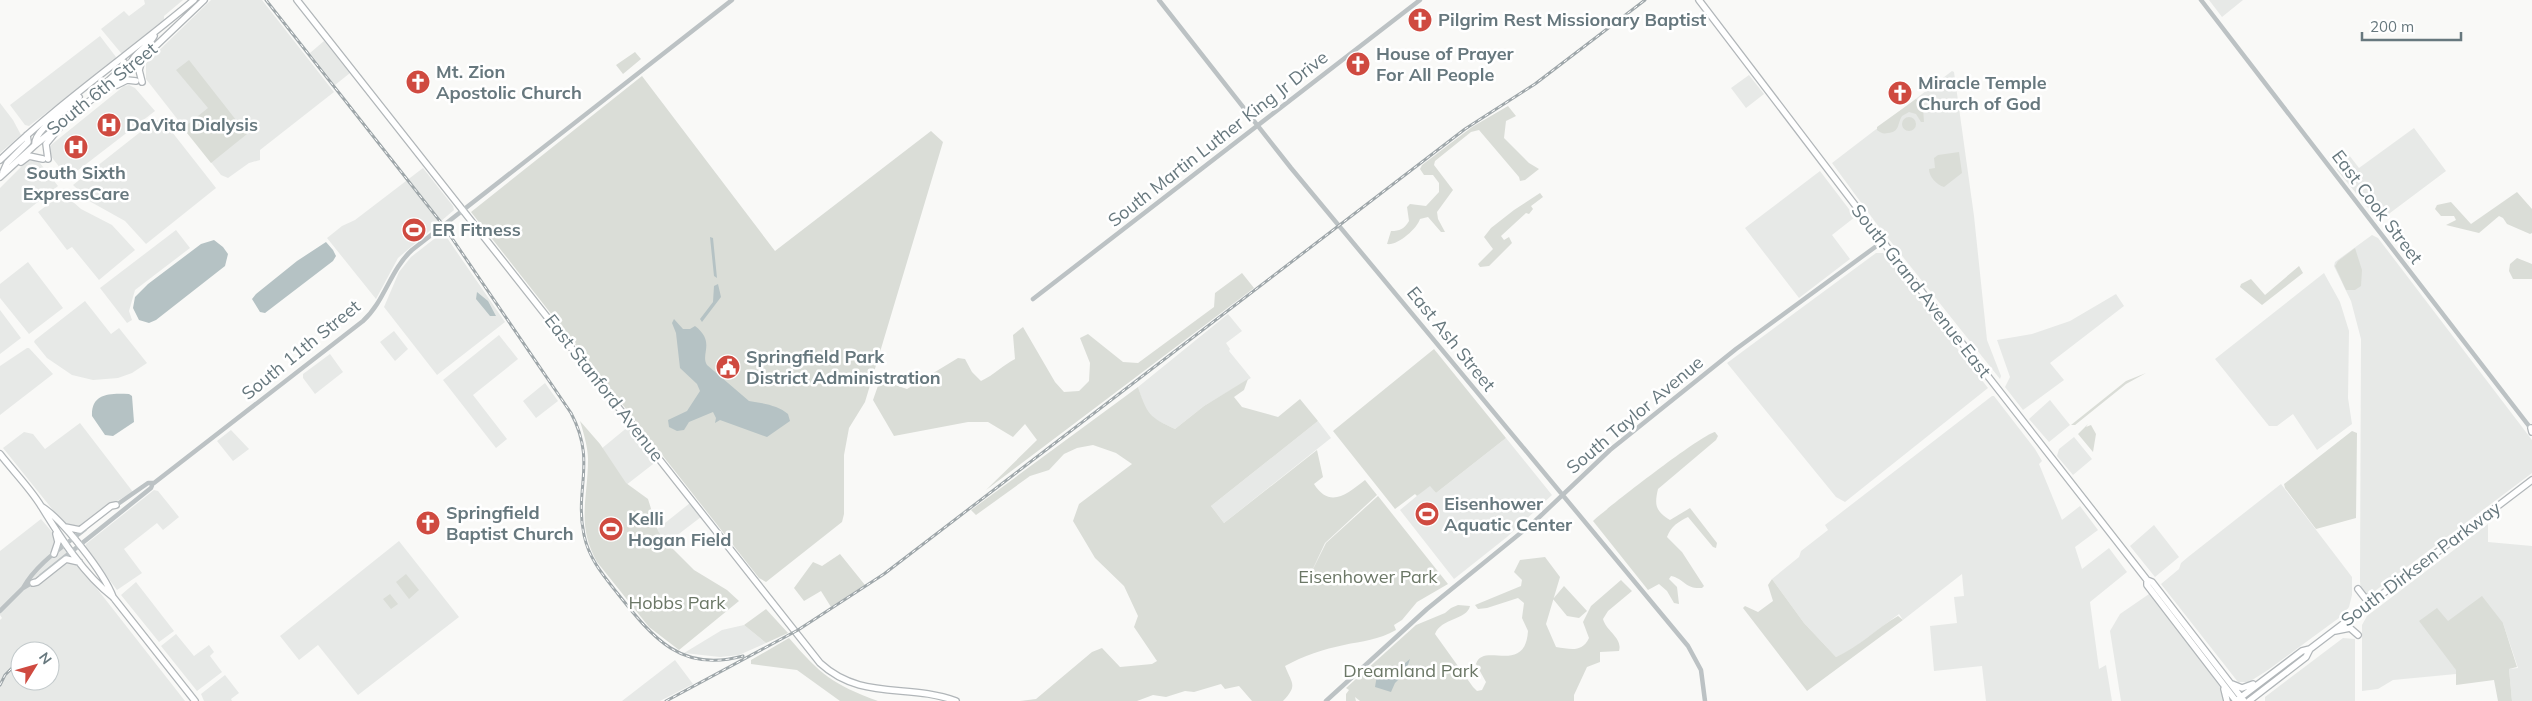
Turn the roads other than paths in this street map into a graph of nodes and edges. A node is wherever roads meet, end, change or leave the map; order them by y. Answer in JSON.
{"nodes":[{"id":1,"x":194,"y":0,"type":"edge"},
{"id":2,"x":204,"y":0,"type":"edge"},
{"id":3,"x":297,"y":0,"type":"edge"},
{"id":4,"x":732,"y":0,"type":"edge"},
{"id":5,"x":1159,"y":0,"type":"edge"},
{"id":6,"x":1420,"y":0,"type":"edge"},
{"id":7,"x":1699,"y":0,"type":"edge"},
{"id":8,"x":2201,"y":0,"type":"edge"},
{"id":9,"x":155,"y":34,"type":"junction"},
{"id":10,"x":144,"y":57,"type":"junction"},
{"id":11,"x":124,"y":62,"type":"dead end"},
{"id":12,"x":130,"y":70,"type":"junction"},
{"id":13,"x":88,"y":86,"type":"junction"},
{"id":14,"x":95,"y":97,"type":"junction"},
{"id":15,"x":82,"y":108,"type":"junction"},
{"id":16,"x":66,"y":119,"type":"junction"},
{"id":17,"x":1257,"y":126,"type":"junction"},
{"id":18,"x":28,"y":135,"type":"junction"},
{"id":19,"x":35,"y":145,"type":"junction"},
{"id":20,"x":0,"y":160,"type":"edge"},
{"id":21,"x":1,"y":176,"type":"edge"},
{"id":22,"x":462,"y":210,"type":"junction"},
{"id":23,"x":1882,"y":242,"type":"junction"},
{"id":24,"x":1033,"y":299,"type":"dead end"},
{"id":25,"x":2532,"y":430,"type":"edge"},
{"id":26,"x":0,"y":454,"type":"edge"},
{"id":27,"x":2532,"y":480,"type":"edge"},
{"id":28,"x":153,"y":483,"type":"junction"},
{"id":29,"x":1562,"y":495,"type":"junction"},
{"id":30,"x":116,"y":505,"type":"junction"},
{"id":31,"x":42,"y":509,"type":"junction"},
{"id":32,"x":64,"y":527,"type":"junction"},
{"id":33,"x":73,"y":539,"type":"junction"},
{"id":34,"x":67,"y":544,"type":"junction"},
{"id":35,"x":78,"y":545,"type":"junction"},
{"id":36,"x":71,"y":550,"type":"junction"},
{"id":37,"x":54,"y":554,"type":"junction"},
{"id":38,"x":82,"y":564,"type":"junction"},
{"id":39,"x":2147,"y":580,"type":"junction"},
{"id":40,"x":32,"y":583,"type":"junction"},
{"id":41,"x":23,"y":588,"type":"junction"},
{"id":42,"x":2358,"y":589,"type":"dead end"},
{"id":43,"x":2379,"y":597,"type":"junction"},
{"id":44,"x":113,"y":598,"type":"junction"},
{"id":45,"x":0,"y":611,"type":"edge"},
{"id":46,"x":2333,"y":631,"type":"junction"},
{"id":47,"x":2358,"y":635,"type":"dead end"},
{"id":48,"x":2310,"y":649,"type":"junction"},
{"id":49,"x":2208,"y":665,"type":"junction"},
{"id":50,"x":2265,"y":678,"type":"junction"},
{"id":51,"x":2227,"y":679,"type":"junction"},
{"id":52,"x":2261,"y":692,"type":"junction"},
{"id":53,"x":2239,"y":700,"type":"edge"},
{"id":54,"x":195,"y":701,"type":"edge"},
{"id":55,"x":956,"y":701,"type":"edge"},
{"id":56,"x":1326,"y":701,"type":"edge"},
{"id":57,"x":1705,"y":701,"type":"edge"},
{"id":58,"x":2227,"y":701,"type":"edge"},
{"id":59,"x":2248,"y":701,"type":"edge"},
{"id":60,"x":2257,"y":701,"type":"edge"}],
"edges":[{"from":1,"to":9,"type":"main road","name":"South 6th Street"},
{"from":2,"to":10,"type":"main road","name":"South 6th Street"},
{"from":3,"to":22,"type":"main road","name":"East Stanford Avenue"},
{"from":4,"to":22,"type":"street","name":"South 11th Street"},
{"from":5,"to":17,"type":"street","name":"East Ash Street"},
{"from":6,"to":17,"type":"street","name":"South Martin Luther King Jr Drive"},
{"from":7,"to":23,"type":"main road","name":"South Grand Avenue East"},
{"from":8,"to":25,"type":"street","name":"East Cook Street"},
{"from":9,"to":12,"type":"main road"},
{"from":9,"to":13,"type":"main road","name":"South 6th Street"},
{"from":10,"to":12,"type":"main road","name":"South 6th Street"},
{"from":10,"to":15,"type":"main road"},
{"from":11,"to":14,"type":"main road"},
{"from":12,"to":14,"type":"main road","name":"South 6th Street"},
{"from":13,"to":18,"type":"main road","name":"South 6th Street"},
{"from":13,"to":19,"type":"main road"},
{"from":14,"to":15,"type":"main road","name":"South 6th Street"},
{"from":15,"to":16,"type":"main road","name":"South 6th Street"},
{"from":16,"to":19,"type":"main road","name":"South 6th Street"},
{"from":16,"to":21,"type":"main road"},
{"from":17,"to":24,"type":"street","name":"South Martin Luther King Jr Drive"},
{"from":17,"to":29,"type":"street","name":"East Ash Street"},
{"from":18,"to":20,"type":"main road","name":"South 6th Street"},
{"from":18,"to":21,"type":"main road"},
{"from":19,"to":21,"type":"main road","name":"South 6th Street"},
{"from":22,"to":28,"type":"street","name":"South 11th Street"},
{"from":22,"to":55,"type":"main road","name":"East Stanford Avenue"},
{"from":23,"to":29,"type":"street","name":"South Taylor Avenue"},
{"from":23,"to":39,"type":"main road","name":"South Grand Avenue East"},
{"from":26,"to":31,"type":"main road"},
{"from":27,"to":43,"type":"main road","name":"South Dirksen Parkway"},
{"from":28,"to":30,"type":"street","name":"South 11th Street"},
{"from":28,"to":35,"type":"street","name":"South 11th Street"},
{"from":29,"to":56,"type":"street","name":"South Taylor Avenue"},
{"from":29,"to":57,"type":"street","name":"East Ash Street"},
{"from":30,"to":32,"type":"main road"},
{"from":30,"to":33,"type":"street","name":"South 11th Street"},
{"from":31,"to":32,"type":"main road"},
{"from":31,"to":34,"type":"main road"},
{"from":31,"to":37,"type":"main road"},
{"from":32,"to":33,"type":"main road"},
{"from":33,"to":34,"type":"street","name":"South 11th Street"},
{"from":33,"to":35,"type":"main road"},
{"from":34,"to":36,"type":"main road"},
{"from":34,"to":37,"type":"street","name":"South 11th Street"},
{"from":35,"to":36,"type":"street","name":"South 11th Street"},
{"from":35,"to":44,"type":"main road"},
{"from":36,"to":38,"type":"main road"},
{"from":36,"to":40,"type":"street","name":"South 11th Street"},
{"from":37,"to":41,"type":"street","name":"South 11th Street"},
{"from":38,"to":40,"type":"main road"},
{"from":38,"to":44,"type":"main road"},
{"from":39,"to":49,"type":"main road","name":"South Grand Avenue East"},
{"from":39,"to":51,"type":"main road","name":"South Grand Avenue East"},
{"from":40,"to":41,"type":"street","name":"South 11th Street"},
{"from":41,"to":45,"type":"street","name":"South 11th Street"},
{"from":42,"to":43,"type":"main road"},
{"from":43,"to":46,"type":"main road","name":"South Dirksen Parkway"},
{"from":44,"to":54,"type":"main road"},
{"from":46,"to":47,"type":"main road"},
{"from":46,"to":48,"type":"main road","name":"South Dirksen Parkway"},
{"from":48,"to":50,"type":"main road","name":"South Dirksen Parkway"},
{"from":48,"to":52,"type":"main road","name":"South Dirksen Parkway"},
{"from":49,"to":53,"type":"main road","name":"South Grand Avenue East"},
{"from":49,"to":58,"type":"main road"},
{"from":50,"to":51,"type":"main road"},
{"from":50,"to":53,"type":"main road","name":"South Dirksen Parkway"},
{"from":51,"to":53,"type":"main road","name":"South Grand Avenue East"},
{"from":52,"to":59,"type":"main road","name":"South Dirksen Parkway"},
{"from":52,"to":60,"type":"main road"}]}
